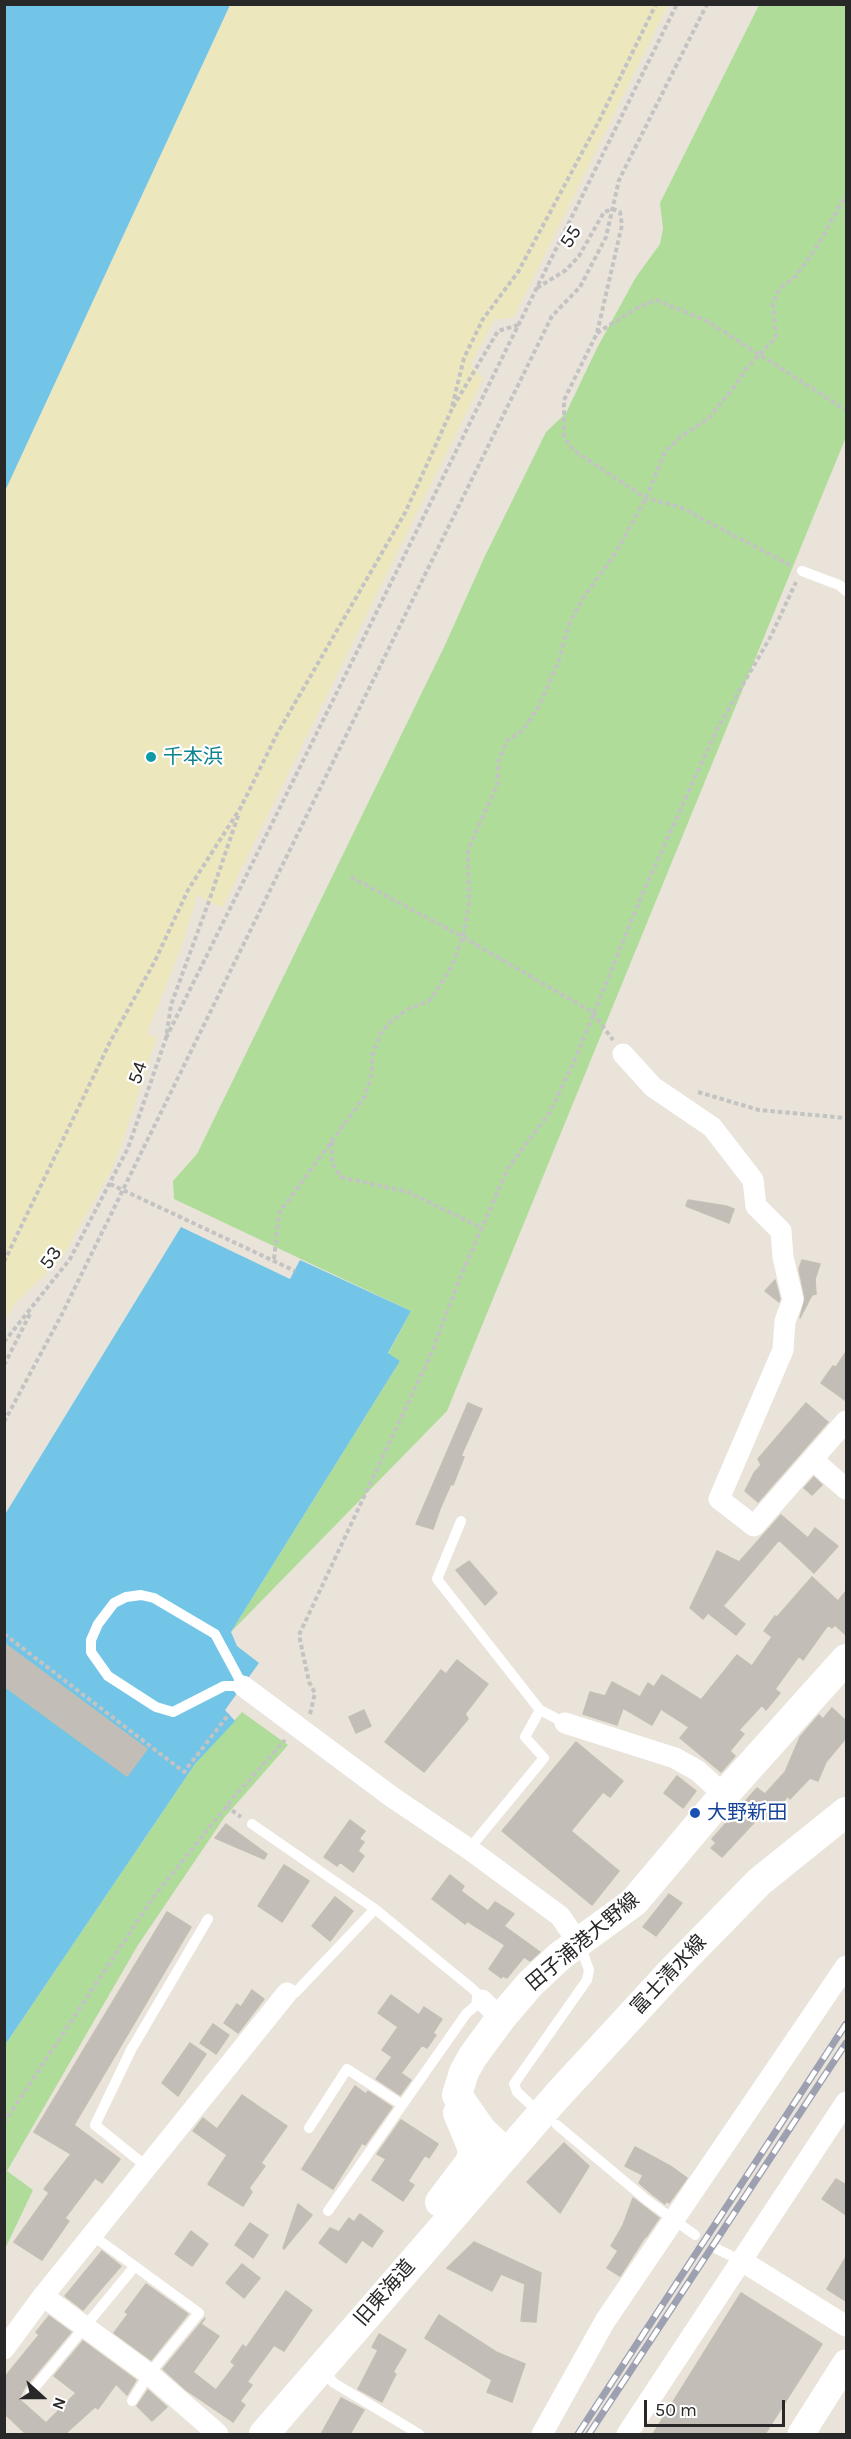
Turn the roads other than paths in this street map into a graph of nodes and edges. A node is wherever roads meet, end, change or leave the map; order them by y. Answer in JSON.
{"nodes":[{"id":1,"x":802,"y":571,"type":"road end"},
{"id":2,"x":846,"y":591,"type":"edge"},
{"id":3,"x":623,"y":1054,"type":"road end"},
{"id":4,"x":846,"y":1421,"type":"edge"},
{"id":5,"x":813,"y":1460,"type":"junction"},
{"id":6,"x":846,"y":1489,"type":"edge"},
{"id":7,"x":461,"y":1521,"type":"dead end"},
{"id":8,"x":846,"y":1659,"type":"edge"},
{"id":9,"x":243,"y":1686,"type":"junction"},
{"id":10,"x":540,"y":1710,"type":"junction"},
{"id":11,"x":565,"y":1723,"type":"joint"},
{"id":12,"x":724,"y":1795,"type":"junction"},
{"id":13,"x":846,"y":1812,"type":"edge"},
{"id":14,"x":252,"y":1824,"type":"dead end"},
{"id":15,"x":469,"y":1849,"type":"junction"},
{"id":16,"x":375,"y":1909,"type":"junction"},
{"id":17,"x":207,"y":1919,"type":"dead end"},
{"id":18,"x":579,"y":1942,"type":"junction"},
{"id":19,"x":846,"y":1966,"type":"edge"},
{"id":20,"x":287,"y":1993,"type":"joint"},
{"id":21,"x":491,"y":2009,"type":"junction"},
{"id":22,"x":457,"y":2095,"type":"junction"},
{"id":23,"x":846,"y":2102,"type":"edge"},
{"id":24,"x":529,"y":2103,"type":"dead end"},
{"id":25,"x":401,"y":2104,"type":"junction"},
{"id":26,"x":557,"y":2125,"type":"dead end"},
{"id":27,"x":309,"y":2128,"type":"dead end"},
{"id":28,"x":507,"y":2154,"type":"junction"},
{"id":29,"x":147,"y":2167,"type":"junction"},
{"id":30,"x":328,"y":2211,"type":"dead end"},
{"id":31,"x":673,"y":2220,"type":"junction"},
{"id":32,"x":92,"y":2235,"type":"junction"},
{"id":33,"x":695,"y":2235,"type":"dead end"},
{"id":34,"x":717,"y":2249,"type":"dead end"},
{"id":35,"x":742,"y":2261,"type":"junction"},
{"id":36,"x":135,"y":2266,"type":"junction"},
{"id":37,"x":43,"y":2296,"type":"junction"},
{"id":38,"x":84,"y":2326,"type":"junction"},
{"id":39,"x":846,"y":2326,"type":"edge"},
{"id":40,"x":4,"y":2349,"type":"edge"},
{"id":41,"x":846,"y":2363,"type":"edge"},
{"id":42,"x":320,"y":2368,"type":"junction"},
{"id":43,"x":150,"y":2374,"type":"junction"},
{"id":44,"x":32,"y":2392,"type":"dead end"},
{"id":45,"x":132,"y":2401,"type":"dead end"},
{"id":46,"x":218,"y":2434,"type":"edge"},
{"id":47,"x":264,"y":2434,"type":"edge"},
{"id":48,"x":419,"y":2434,"type":"edge"},
{"id":49,"x":542,"y":2434,"type":"edge"},
{"id":50,"x":627,"y":2434,"type":"edge"},
{"id":51,"x":801,"y":2434,"type":"edge"}],
"edges":[{"from":1,"to":2,"type":"lane"},
{"from":3,"to":5,"type":"street"},
{"from":4,"to":5,"type":"street"},
{"from":5,"to":6,"type":"street"},
{"from":7,"to":10,"type":"lane"},
{"from":8,"to":12,"type":"main road","name":"田子浦港大野線"},
{"from":9,"to":9,"type":"lane"},
{"from":9,"to":15,"type":"street"},
{"from":10,"to":11,"type":"lane"},
{"from":10,"to":15,"type":"lane"},
{"from":11,"to":12,"type":"street"},
{"from":12,"to":18,"type":"main road","name":"田子浦港大野線"},
{"from":13,"to":28,"type":"main road","name":"富士清水線"},
{"from":14,"to":16,"type":"lane"},
{"from":15,"to":18,"type":"street"},
{"from":16,"to":20,"type":"lane"},
{"from":16,"to":21,"type":"lane"},
{"from":17,"to":29,"type":"lane"},
{"from":18,"to":21,"type":"main road","name":"田子浦港大野線"},
{"from":18,"to":24,"type":"lane"},
{"from":19,"to":31,"type":"street"},
{"from":20,"to":29,"type":"street"},
{"from":21,"to":22,"type":"main road","name":"田子浦港大野線"},
{"from":21,"to":25,"type":"lane"},
{"from":22,"to":28,"type":"main road"},
{"from":22,"to":42,"type":"main road"},
{"from":23,"to":35,"type":"street"},
{"from":25,"to":27,"type":"lane"},
{"from":25,"to":30,"type":"lane"},
{"from":26,"to":31,"type":"lane"},
{"from":28,"to":42,"type":"main road","name":"旧東海道"},
{"from":29,"to":32,"type":"street"},
{"from":31,"to":33,"type":"lane"},
{"from":31,"to":49,"type":"street"},
{"from":32,"to":36,"type":"lane"},
{"from":32,"to":37,"type":"street"},
{"from":34,"to":35,"type":"lane"},
{"from":35,"to":39,"type":"street"},
{"from":35,"to":50,"type":"street"},
{"from":36,"to":38,"type":"lane"},
{"from":36,"to":43,"type":"lane"},
{"from":37,"to":38,"type":"street"},
{"from":37,"to":40,"type":"street"},
{"from":38,"to":43,"type":"street"},
{"from":38,"to":44,"type":"lane"},
{"from":41,"to":51,"type":"street"},
{"from":42,"to":47,"type":"main road","name":"旧東海道"},
{"from":42,"to":48,"type":"lane"},
{"from":43,"to":45,"type":"lane"},
{"from":43,"to":46,"type":"street"}]}
